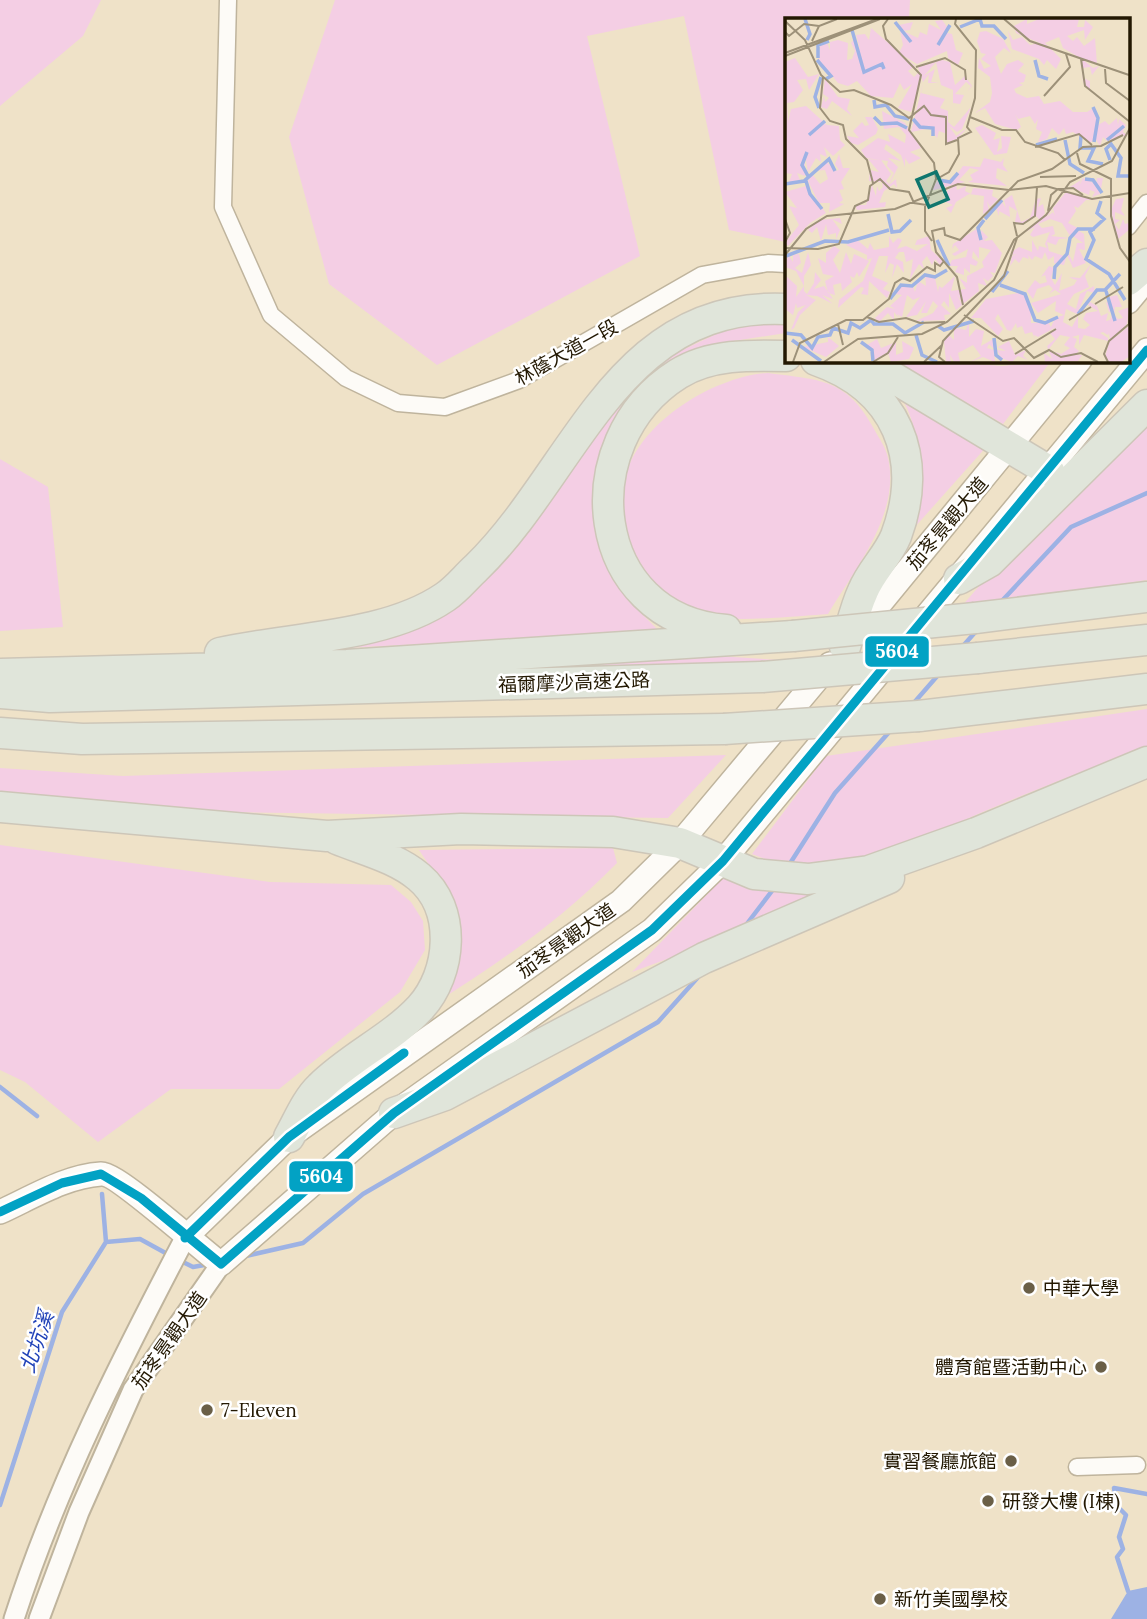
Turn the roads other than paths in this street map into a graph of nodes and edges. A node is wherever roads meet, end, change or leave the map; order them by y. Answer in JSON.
{"nodes":[{"id":1,"x":228,"y":0,"type":"edge"},
{"id":2,"x":1147,"y":203,"type":"edge"},
{"id":3,"x":1130,"y":224,"type":"edge"},
{"id":4,"x":785,"y":264,"type":"edge"},
{"id":5,"x":1147,"y":264,"type":"edge"},
{"id":6,"x":1130,"y":278,"type":"edge"},
{"id":7,"x":1147,"y":279,"type":"edge"},
{"id":8,"x":1130,"y":300,"type":"edge"},
{"id":9,"x":785,"y":309,"type":"edge"},
{"id":10,"x":785,"y":345,"type":"edge"},
{"id":11,"x":1147,"y":350,"type":"edge"},
{"id":12,"x":785,"y":356,"type":"edge"},
{"id":13,"x":720,"y":358,"type":"junction"},
{"id":14,"x":820,"y":362,"type":"edge"},
{"id":15,"x":867,"y":362,"type":"edge"},
{"id":16,"x":1078,"y":362,"type":"edge"},
{"id":17,"x":1147,"y":405,"type":"edge"},
{"id":18,"x":1010,"y":446,"type":"junction"},
{"id":19,"x":1049,"y":471,"type":"junction"},
{"id":20,"x":958,"y":579,"type":"junction"},
{"id":21,"x":1147,"y":597,"type":"edge"},
{"id":22,"x":793,"y":636,"type":"junction"},
{"id":23,"x":1147,"y":640,"type":"edge"},
{"id":24,"x":845,"y":647,"type":"junction"},
{"id":25,"x":154,"y":668,"type":"junction"},
{"id":26,"x":0,"y":674,"type":"edge"},
{"id":27,"x":1147,"y":689,"type":"edge"},
{"id":28,"x":0,"y":692,"type":"edge"},
{"id":29,"x":0,"y":733,"type":"edge"},
{"id":30,"x":1147,"y":762,"type":"edge"},
{"id":31,"x":0,"y":807,"type":"edge"},
{"id":32,"x":976,"y":833,"type":"junction"},
{"id":33,"x":327,"y":836,"type":"junction"},
{"id":34,"x":680,"y":843,"type":"junction"},
{"id":35,"x":723,"y":861,"type":"junction"},
{"id":36,"x":394,"y":1113,"type":"junction"},
{"id":37,"x":289,"y":1137,"type":"junction"},
{"id":38,"x":0,"y":1212,"type":"edge"},
{"id":39,"x":186,"y":1238,"type":"junction"},
{"id":40,"x":221,"y":1264,"type":"junction"},
{"id":41,"x":1137,"y":1465,"type":"dead end"},
{"id":42,"x":1077,"y":1467,"type":"dead end"},
{"id":43,"x":14,"y":1619,"type":"edge"},
{"id":44,"x":39,"y":1619,"type":"edge"}],
"edges":[{"from":1,"to":4,"type":"street","name":"林蔭大道一段"},
{"from":2,"to":3,"type":"street"},
{"from":5,"to":6,"type":"highway"},
{"from":7,"to":8,"type":"main road"},
{"from":9,"to":25,"type":"highway"},
{"from":10,"to":13,"type":"highway"},
{"from":11,"to":19,"type":"main road","name":"茄苳景觀大道"},
{"from":12,"to":13,"type":"highway"},
{"from":13,"to":22,"type":"highway"},
{"from":14,"to":24,"type":"highway"},
{"from":15,"to":18,"type":"highway"},
{"from":16,"to":18,"type":"main road","name":"茄苳景觀大道"},
{"from":17,"to":20,"type":"highway"},
{"from":18,"to":19,"type":"highway"},
{"from":18,"to":24,"type":"main road","name":"茄苳景觀大道"},
{"from":19,"to":20,"type":"main road","name":"茄苳景觀大道"},
{"from":20,"to":35,"type":"main road","name":"茄苳景觀大道"},
{"from":21,"to":22,"type":"highway","bridge":true},
{"from":22,"to":25,"type":"highway"},
{"from":23,"to":28,"type":"highway","name":"福爾摩沙高速公路","bridge":true},
{"from":24,"to":34,"type":"main road","name":"茄苳景觀大道"},
{"from":25,"to":26,"type":"highway"},
{"from":27,"to":29,"type":"highway","bridge":true},
{"from":30,"to":32,"type":"highway"},
{"from":31,"to":33,"type":"highway"},
{"from":32,"to":35,"type":"highway"},
{"from":32,"to":36,"type":"highway"},
{"from":33,"to":34,"type":"highway"},
{"from":33,"to":37,"type":"highway"},
{"from":34,"to":35,"type":"highway"},
{"from":34,"to":37,"type":"main road","name":"茄苳景觀大道"},
{"from":35,"to":36,"type":"main road","name":"茄苳景觀大道"},
{"from":36,"to":40,"type":"main road","name":"茄苳景觀大道"},
{"from":37,"to":39,"type":"main road","name":"茄苳景觀大道"},
{"from":38,"to":39,"type":"main road"},
{"from":39,"to":40,"type":"main road"},
{"from":39,"to":43,"type":"street","name":"茄苳景觀大道"},
{"from":40,"to":44,"type":"street","name":"茄苳景觀大道"},
{"from":41,"to":42,"type":"street"}]}
